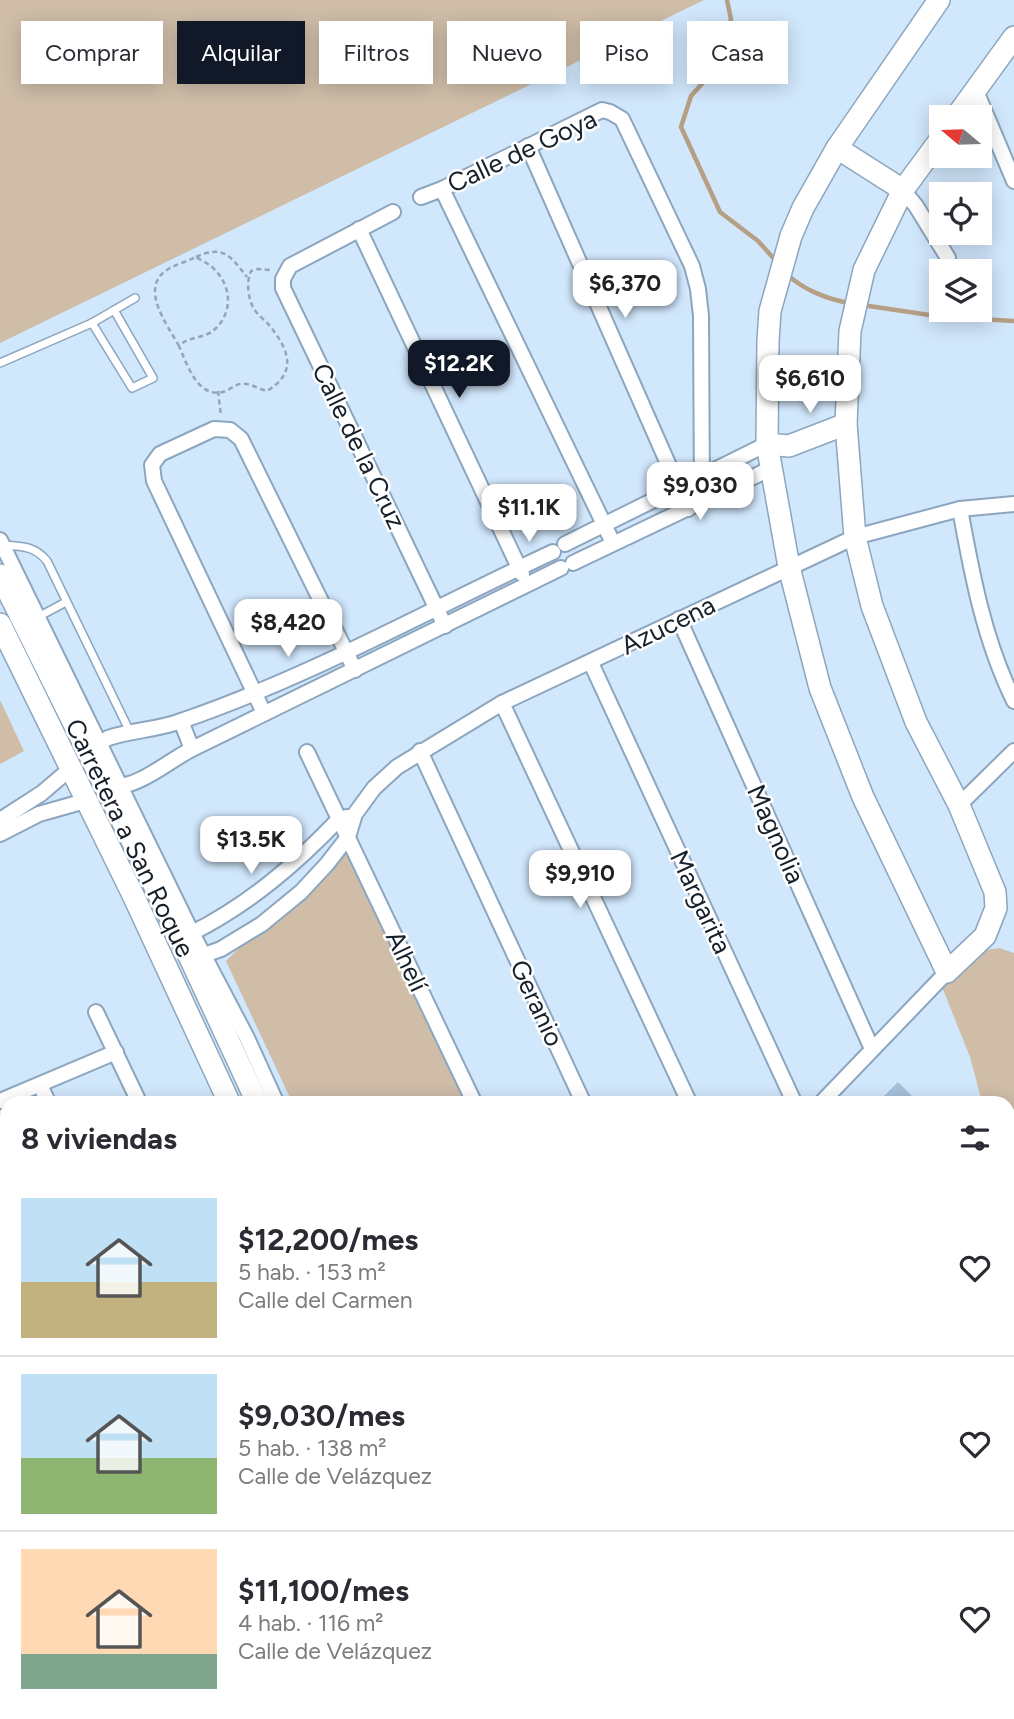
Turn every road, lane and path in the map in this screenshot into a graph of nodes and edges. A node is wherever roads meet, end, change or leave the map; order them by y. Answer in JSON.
{"nodes":[{"id":1,"x":939,"y":0,"type":"edge"},
{"id":2,"x":1014,"y":37,"type":"edge"},
{"id":3,"x":976,"y":91,"type":"junction"},
{"id":4,"x":965,"y":105,"type":"edge"},
{"id":5,"x":528,"y":146,"type":"junction"},
{"id":6,"x":836,"y":148,"type":"junction"},
{"id":7,"x":929,"y":155,"type":"edge"},
{"id":8,"x":1014,"y":181,"type":"edge"},
{"id":9,"x":442,"y":189,"type":"junction"},
{"id":10,"x":903,"y":190,"type":"junction"},
{"id":11,"x":421,"y":197,"type":"dead end"},
{"id":12,"x":393,"y":212,"type":"dead end"},
{"id":13,"x":359,"y":229,"type":"junction"},
{"id":14,"x":196,"y":257,"type":"junction"},
{"id":15,"x":947,"y":258,"type":"dead end"},
{"id":16,"x":288,"y":269,"type":"junction"},
{"id":17,"x":248,"y":278,"type":"junction"},
{"id":18,"x":135,"y":298,"type":"dead end"},
{"id":19,"x":114,"y":310,"type":"junction"},
{"id":20,"x":92,"y":323,"type":"junction"},
{"id":21,"x":179,"y":346,"type":"junction"},
{"id":22,"x":0,"y":363,"type":"edge"},
{"id":23,"x":218,"y":391,"type":"junction"},
{"id":24,"x":846,"y":424,"type":"junction"},
{"id":25,"x":226,"y":430,"type":"junction"},
{"id":26,"x":767,"y":444,"type":"junction"},
{"id":27,"x":789,"y":446,"type":"junction"},
{"id":28,"x":772,"y":468,"type":"junction"},
{"id":29,"x":700,"y":476,"type":"junction"},
{"id":30,"x":680,"y":486,"type":"junction"},
{"id":31,"x":1014,"y":504,"type":"edge"},
{"id":32,"x":695,"y":505,"type":"junction"},
{"id":33,"x":960,"y":509,"type":"junction"},
{"id":34,"x":605,"y":524,"type":"junction"},
{"id":35,"x":855,"y":537,"type":"junction"},
{"id":36,"x":1,"y":542,"type":"edge"},
{"id":37,"x":613,"y":543,"type":"junction"},
{"id":38,"x":520,"y":567,"type":"junction"},
{"id":39,"x":789,"y":567,"type":"junction"},
{"id":40,"x":0,"y":575,"type":"edge"},
{"id":41,"x":526,"y":585,"type":"junction"},
{"id":42,"x":66,"y":602,"type":"junction"},
{"id":43,"x":437,"y":608,"type":"junction"},
{"id":44,"x":38,"y":617,"type":"junction"},
{"id":45,"x":680,"y":619,"type":"junction"},
{"id":46,"x":0,"y":624,"type":"edge"},
{"id":47,"x":445,"y":626,"type":"junction"},
{"id":48,"x":348,"y":652,"type":"junction"},
{"id":49,"x":591,"y":663,"type":"junction"},
{"id":50,"x":355,"y":670,"type":"junction"},
{"id":51,"x":254,"y":693,"type":"junction"},
{"id":52,"x":1014,"y":701,"type":"edge"},
{"id":53,"x":502,"y":703,"type":"junction"},
{"id":54,"x":264,"y":713,"type":"junction"},
{"id":55,"x":46,"y":718,"type":"junction"},
{"id":56,"x":181,"y":721,"type":"junction"},
{"id":57,"x":131,"y":733,"type":"junction"},
{"id":58,"x":99,"y":744,"type":"junction"},
{"id":59,"x":192,"y":748,"type":"junction"},
{"id":60,"x":420,"y":751,"type":"junction"},
{"id":61,"x":1014,"y":751,"type":"edge"},
{"id":62,"x":307,"y":752,"type":"dead end"},
{"id":63,"x":70,"y":769,"type":"junction"},
{"id":64,"x":103,"y":779,"type":"junction"},
{"id":65,"x":85,"y":801,"type":"junction"},
{"id":66,"x":959,"y":805,"type":"junction"},
{"id":67,"x":355,"y":814,"type":"junction"},
{"id":68,"x":21,"y":816,"type":"junction"},
{"id":69,"x":340,"y":819,"type":"junction"},
{"id":70,"x":0,"y":820,"type":"edge"},
{"id":71,"x":0,"y":835,"type":"edge"},
{"id":72,"x":348,"y":837,"type":"junction"},
{"id":73,"x":109,"y":846,"type":"junction"},
{"id":74,"x":133,"y":895,"type":"junction"},
{"id":75,"x":190,"y":949,"type":"junction"},
{"id":76,"x":947,"y":972,"type":"junction"},
{"id":77,"x":96,"y":1012,"type":"dead end"},
{"id":78,"x":193,"y":1024,"type":"junction"},
{"id":79,"x":872,"y":1049,"type":"junction"},
{"id":80,"x":116,"y":1052,"type":"junction"},
{"id":81,"x":40,"y":1085,"type":"junction"},
{"id":82,"x":12,"y":1096,"type":"edge"},
{"id":83,"x":45,"y":1096,"type":"edge"},
{"id":84,"x":136,"y":1096,"type":"edge"},
{"id":85,"x":226,"y":1096,"type":"edge"},
{"id":86,"x":253,"y":1096,"type":"edge"},
{"id":87,"x":273,"y":1096,"type":"edge"},
{"id":88,"x":471,"y":1096,"type":"edge"},
{"id":89,"x":580,"y":1096,"type":"edge"},
{"id":90,"x":686,"y":1096,"type":"edge"},
{"id":91,"x":791,"y":1096,"type":"edge"},
{"id":92,"x":828,"y":1096,"type":"edge"}],
"edges":[{"from":1,"to":6,"type":"street"},
{"from":2,"to":3,"type":"street"},
{"from":3,"to":4,"type":"street"},
{"from":3,"to":8,"type":"street"},
{"from":5,"to":9,"type":"street","name":"Calle de Goya"},
{"from":5,"to":29,"type":"street","name":"Calle de Goya"},
{"from":5,"to":30,"type":"street"},
{"from":6,"to":10,"type":"street"},
{"from":6,"to":26,"type":"street"},
{"from":7,"to":10,"type":"street"},
{"from":9,"to":11,"type":"street","name":"Calle de Goya"},
{"from":9,"to":34,"type":"street"},
{"from":10,"to":15,"type":"street"},
{"from":10,"to":24,"type":"street"},
{"from":12,"to":13,"type":"street"},
{"from":13,"to":16,"type":"street"},
{"from":13,"to":38,"type":"street"},
{"from":14,"to":17,"type":"path"},
{"from":14,"to":21,"type":"path"},
{"from":14,"to":21,"type":"path"},
{"from":16,"to":17,"type":"path"},
{"from":16,"to":43,"type":"street","name":"Calle de la Cruz"},
{"from":17,"to":23,"type":"path"},
{"from":18,"to":19,"type":"lane"},
{"from":19,"to":20,"type":"lane"},
{"from":19,"to":20,"type":"lane"},
{"from":20,"to":22,"type":"lane"},
{"from":21,"to":23,"type":"path"},
{"from":23,"to":25,"type":"path"},
{"from":24,"to":27,"type":"street"},
{"from":24,"to":35,"type":"street"},
{"from":25,"to":48,"type":"street"},
{"from":25,"to":51,"type":"street"},
{"from":26,"to":27,"type":"street"},
{"from":26,"to":28,"type":"street"},
{"from":26,"to":29,"type":"street"},
{"from":27,"to":28,"type":"street"},
{"from":28,"to":32,"type":"street"},
{"from":28,"to":39,"type":"street"},
{"from":29,"to":30,"type":"street"},
{"from":29,"to":32,"type":"street"},
{"from":30,"to":32,"type":"street"},
{"from":30,"to":34,"type":"street"},
{"from":31,"to":33,"type":"street","name":"Azucena"},
{"from":32,"to":37,"type":"street"},
{"from":33,"to":35,"type":"street","name":"Azucena"},
{"from":33,"to":52,"type":"street"},
{"from":34,"to":37,"type":"street"},
{"from":34,"to":38,"type":"street"},
{"from":35,"to":39,"type":"street","name":"Azucena"},
{"from":35,"to":66,"type":"street"},
{"from":36,"to":42,"type":"lane"},
{"from":36,"to":44,"type":"street"},
{"from":37,"to":41,"type":"street"},
{"from":38,"to":41,"type":"street"},
{"from":38,"to":43,"type":"street"},
{"from":39,"to":45,"type":"street","name":"Azucena"},
{"from":39,"to":76,"type":"street"},
{"from":40,"to":64,"type":"street","name":"Carretera a San Roque"},
{"from":41,"to":47,"type":"street"},
{"from":42,"to":44,"type":"lane"},
{"from":42,"to":57,"type":"lane"},
{"from":43,"to":47,"type":"street","name":"Calle de la Cruz"},
{"from":43,"to":48,"type":"street"},
{"from":44,"to":58,"type":"street"},
{"from":45,"to":49,"type":"street","name":"Azucena"},
{"from":45,"to":79,"type":"street","name":"Magnolia"},
{"from":46,"to":55,"type":"street","name":"Carretera a San Roque"},
{"from":47,"to":50,"type":"street"},
{"from":48,"to":50,"type":"street"},
{"from":48,"to":51,"type":"street"},
{"from":49,"to":53,"type":"street","name":"Azucena"},
{"from":49,"to":91,"type":"street","name":"Margarita"},
{"from":50,"to":54,"type":"street"},
{"from":51,"to":54,"type":"street"},
{"from":51,"to":56,"type":"street"},
{"from":53,"to":60,"type":"street","name":"Azucena"},
{"from":53,"to":90,"type":"street"},
{"from":54,"to":59,"type":"street"},
{"from":55,"to":63,"type":"street","name":"Carretera a San Roque"},
{"from":55,"to":64,"type":"street"},
{"from":56,"to":57,"type":"street"},
{"from":56,"to":59,"type":"street"},
{"from":57,"to":58,"type":"street"},
{"from":58,"to":64,"type":"street"},
{"from":58,"to":64,"type":"street"},
{"from":59,"to":64,"type":"street"},
{"from":60,"to":67,"type":"street","name":"Azucena"},
{"from":60,"to":89,"type":"street","name":"Geranio"},
{"from":61,"to":66,"type":"street"},
{"from":62,"to":69,"type":"street","name":"Alhelí"},
{"from":63,"to":65,"type":"street","name":"Carretera a San Roque"},
{"from":63,"to":68,"type":"street"},
{"from":64,"to":73,"type":"street"},
{"from":64,"to":75,"type":"street","name":"Carretera a San Roque"},
{"from":65,"to":68,"type":"street"},
{"from":65,"to":73,"type":"street","name":"Carretera a San Roque"},
{"from":66,"to":76,"type":"street"},
{"from":67,"to":69,"type":"street"},
{"from":67,"to":72,"type":"street","name":"Azucena"},
{"from":68,"to":70,"type":"street"},
{"from":68,"to":71,"type":"street"},
{"from":69,"to":72,"type":"street","name":"Alhelí"},
{"from":69,"to":75,"type":"street"},
{"from":72,"to":75,"type":"street"},
{"from":72,"to":88,"type":"street","name":"Alhelí"},
{"from":73,"to":74,"type":"street","name":"Carretera a San Roque"},
{"from":74,"to":75,"type":"street"},
{"from":74,"to":78,"type":"street","name":"Carretera a San Roque"},
{"from":75,"to":78,"type":"street"},
{"from":75,"to":86,"type":"street","name":"Carretera a San Roque"},
{"from":75,"to":87,"type":"street"},
{"from":76,"to":79,"type":"street"},
{"from":77,"to":80,"type":"street"},
{"from":78,"to":85,"type":"street","name":"Carretera a San Roque"},
{"from":79,"to":92,"type":"street"},
{"from":80,"to":81,"type":"street"},
{"from":80,"to":84,"type":"street"},
{"from":81,"to":82,"type":"street"},
{"from":81,"to":83,"type":"street"}]}
